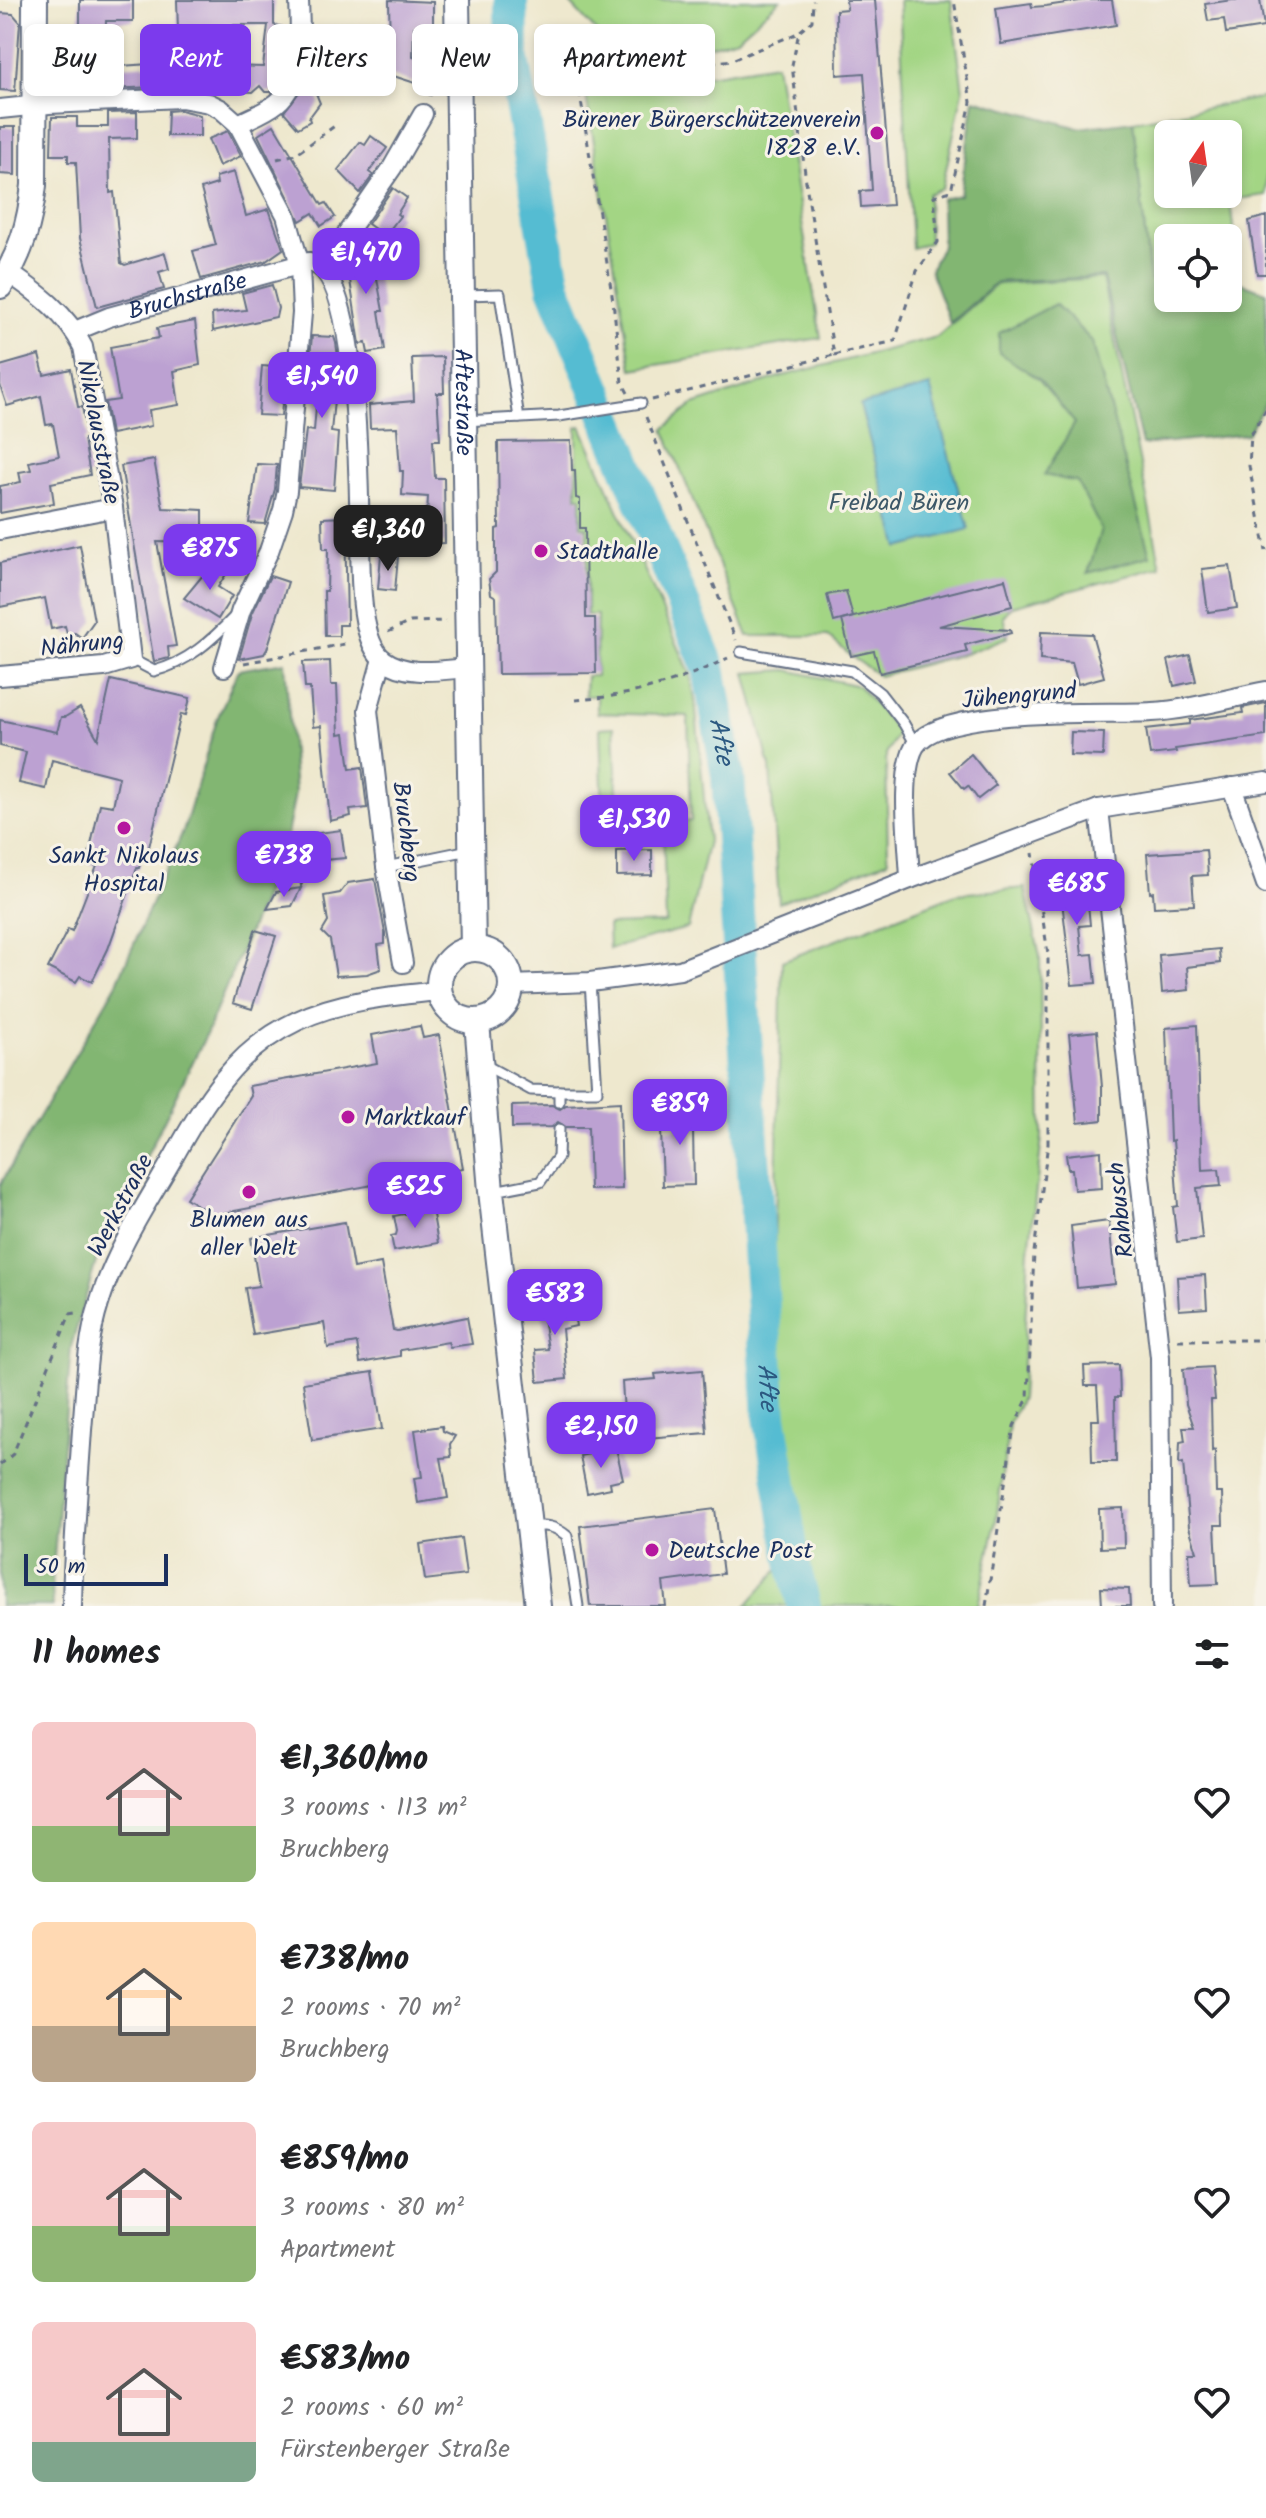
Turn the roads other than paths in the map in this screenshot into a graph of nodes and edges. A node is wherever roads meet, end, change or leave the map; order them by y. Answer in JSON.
{"nodes":[{"id":1,"x":25,"y":0,"type":"edge"},
{"id":2,"x":35,"y":0,"type":"edge"},
{"id":3,"x":299,"y":0,"type":"edge"},
{"id":4,"x":457,"y":0,"type":"edge"},
{"id":5,"x":35,"y":106,"type":"junction"},
{"id":6,"x":0,"y":109,"type":"edge"},
{"id":7,"x":423,"y":114,"type":"dead end"},
{"id":8,"x":238,"y":124,"type":"junction"},
{"id":9,"x":300,"y":265,"type":"junction"},
{"id":10,"x":323,"y":268,"type":"junction"},
{"id":11,"x":4,"y":280,"type":"edge"},
{"id":12,"x":463,"y":296,"type":"junction"},
{"id":13,"x":75,"y":331,"type":"junction"},
{"id":14,"x":633,"y":404,"type":"road end"},
{"id":15,"x":519,"y":418,"type":"junction"},
{"id":16,"x":464,"y":421,"type":"junction"},
{"id":17,"x":113,"y":508,"type":"junction"},
{"id":18,"x":0,"y":530,"type":"edge"},
{"id":19,"x":241,"y":610,"type":"junction"},
{"id":20,"x":741,"y":652,"type":"road end"},
{"id":21,"x":131,"y":659,"type":"junction"},
{"id":22,"x":382,"y":659,"type":"junction"},
{"id":23,"x":230,"y":666,"type":"road end"},
{"id":24,"x":467,"y":668,"type":"junction"},
{"id":25,"x":0,"y":676,"type":"edge"},
{"id":26,"x":1266,"y":691,"type":"edge"},
{"id":27,"x":916,"y":745,"type":"junction"},
{"id":28,"x":1266,"y":782,"type":"edge"},
{"id":29,"x":1232,"y":787,"type":"junction"},
{"id":30,"x":1099,"y":809,"type":"junction"},
{"id":31,"x":471,"y":850,"type":"junction"},
{"id":32,"x":386,"y":867,"type":"junction"},
{"id":33,"x":910,"y":879,"type":"junction"},
{"id":34,"x":1266,"y":884,"type":"edge"},
{"id":35,"x":473,"y":949,"type":"junction"},
{"id":36,"x":403,"y":963,"type":"dead end"},
{"id":37,"x":590,"y":982,"type":"junction"},
{"id":38,"x":511,"y":985,"type":"junction"},
{"id":39,"x":439,"y":991,"type":"junction"},
{"id":40,"x":477,"y":1022,"type":"junction"},
{"id":41,"x":481,"y":1062,"type":"junction"},
{"id":42,"x":559,"y":1129,"type":"dead end"},
{"id":43,"x":491,"y":1191,"type":"junction"},
{"id":44,"x":530,"y":1528,"type":"junction"},
{"id":45,"x":72,"y":1606,"type":"edge"},
{"id":46,"x":538,"y":1606,"type":"edge"},
{"id":47,"x":578,"y":1606,"type":"edge"},
{"id":48,"x":1162,"y":1606,"type":"edge"}],
"edges":[{"from":1,"to":2,"type":"street"},
{"from":2,"to":5,"type":"main road","name":"Nikolausstraße"},
{"from":3,"to":8,"type":"street"},
{"from":4,"to":12,"type":"main road","name":"Aftestraße"},
{"from":5,"to":6,"type":"street"},
{"from":5,"to":8,"type":"street"},
{"from":5,"to":11,"type":"main road","name":"Nikolausstraße"},
{"from":7,"to":10,"type":"street"},
{"from":8,"to":9,"type":"street"},
{"from":9,"to":10,"type":"street"},
{"from":9,"to":13,"type":"street","name":"Bruchstraße"},
{"from":9,"to":19,"type":"street","name":"Nährung"},
{"from":10,"to":22,"type":"street"},
{"from":11,"to":13,"type":"street","name":"Nikolausstraße"},
{"from":12,"to":15,"type":"lane"},
{"from":12,"to":16,"type":"main road","name":"Aftestraße"},
{"from":13,"to":17,"type":"street","name":"Nikolausstraße"},
{"from":14,"to":15,"type":"lane"},
{"from":15,"to":16,"type":"lane"},
{"from":16,"to":24,"type":"main road","name":"Aftestraße"},
{"from":17,"to":18,"type":"street"},
{"from":17,"to":21,"type":"street","name":"Nikolausstraße"},
{"from":19,"to":21,"type":"lane","name":"Nährung"},
{"from":19,"to":23,"type":"street","name":"Nährung"},
{"from":20,"to":27,"type":"lane"},
{"from":21,"to":25,"type":"street","name":"Nährung"},
{"from":22,"to":24,"type":"street"},
{"from":22,"to":32,"type":"street","name":"Bruchberg"},
{"from":24,"to":31,"type":"main road","name":"Aftestraße"},
{"from":26,"to":27,"type":"street","name":"Jühengrund"},
{"from":27,"to":33,"type":"street"},
{"from":28,"to":29,"type":"street"},
{"from":29,"to":30,"type":"street"},
{"from":29,"to":34,"type":"street"},
{"from":30,"to":33,"type":"street"},
{"from":30,"to":48,"type":"street","name":"Rahbusch"},
{"from":31,"to":32,"type":"lane"},
{"from":31,"to":35,"type":"main road","name":"Aftestraße"},
{"from":32,"to":36,"type":"street","name":"Bruchberg"},
{"from":33,"to":37,"type":"street"},
{"from":35,"to":38,"type":"main road"},
{"from":35,"to":39,"type":"main road"},
{"from":37,"to":38,"type":"street"},
{"from":37,"to":41,"type":"lane"},
{"from":38,"to":40,"type":"main road"},
{"from":39,"to":40,"type":"main road"},
{"from":39,"to":45,"type":"street","name":"Werkstraße"},
{"from":40,"to":41,"type":"main road"},
{"from":41,"to":43,"type":"main road"},
{"from":42,"to":43,"type":"lane"},
{"from":43,"to":44,"type":"main road"},
{"from":44,"to":46,"type":"main road"},
{"from":44,"to":47,"type":"lane"}]}
